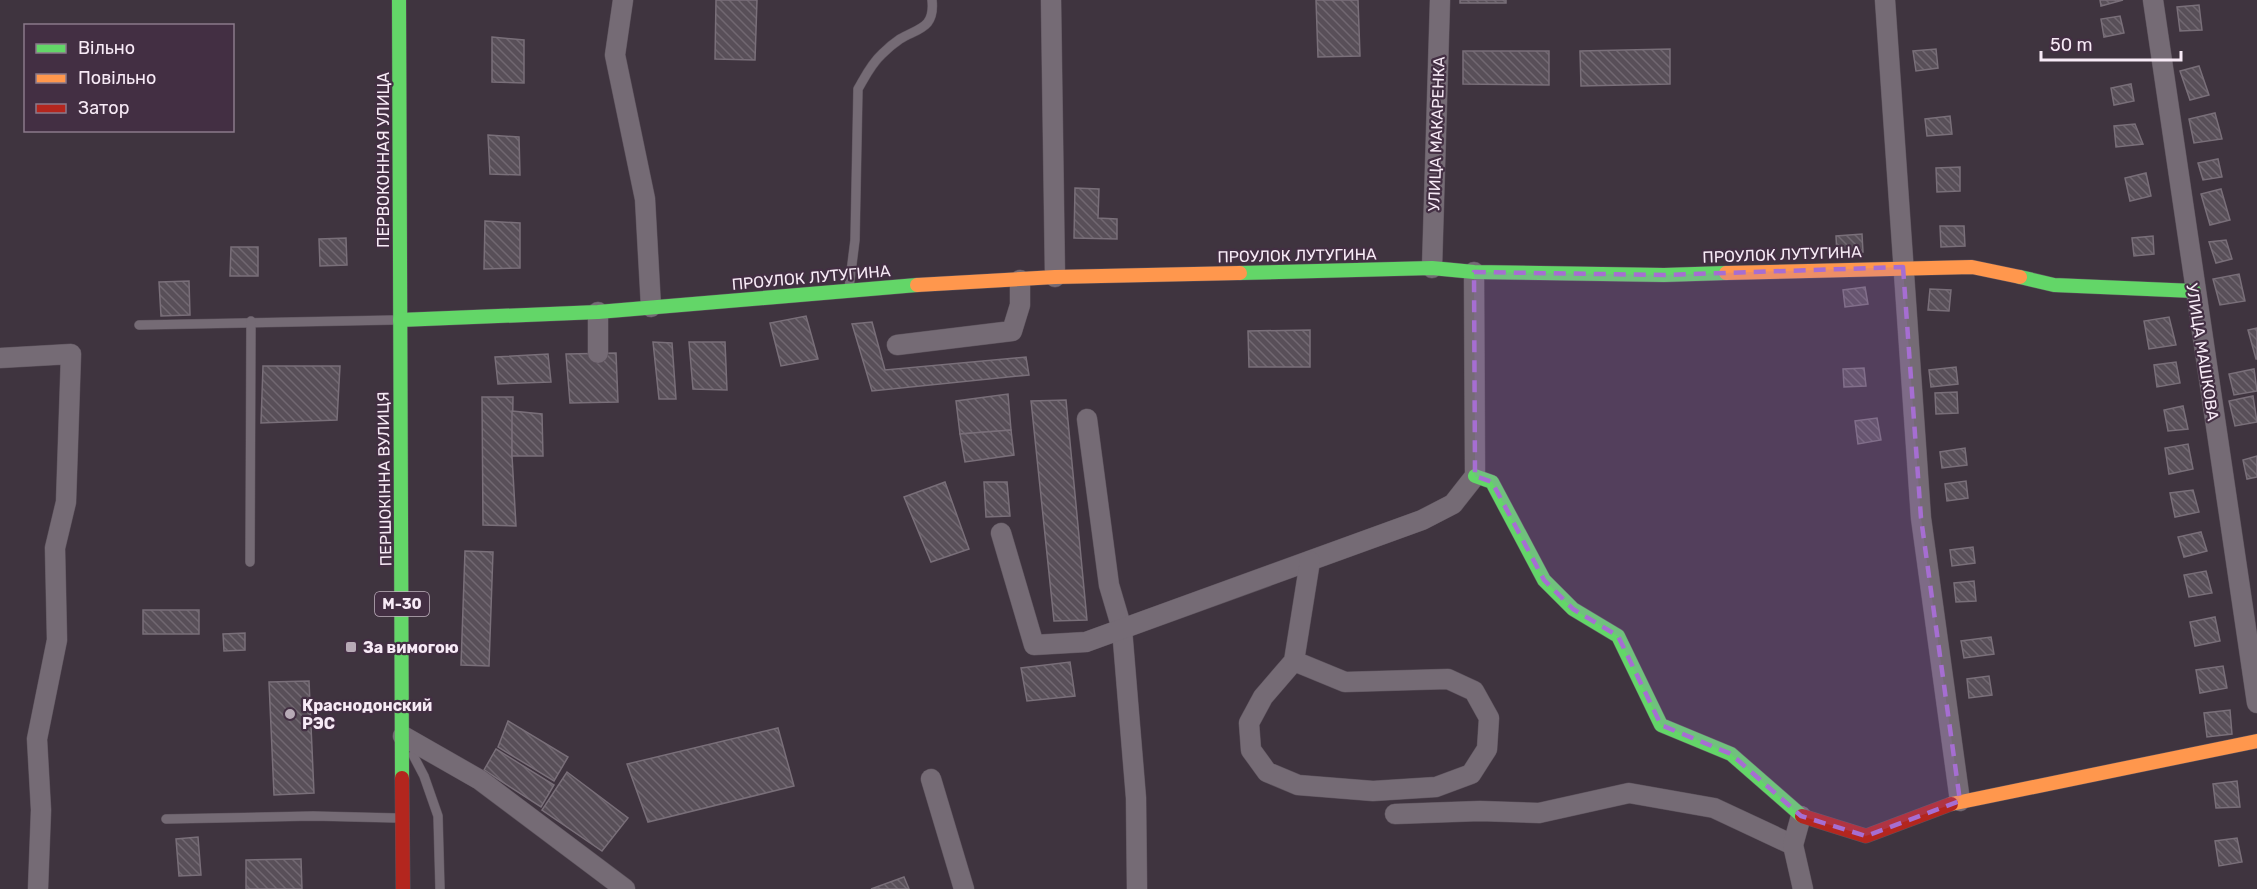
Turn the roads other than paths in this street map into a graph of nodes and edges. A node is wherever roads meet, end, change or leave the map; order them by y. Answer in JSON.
{"nodes":[{"id":1,"x":399,"y":0,"type":"edge"},
{"id":2,"x":623,"y":0,"type":"edge"},
{"id":3,"x":932,"y":0,"type":"edge"},
{"id":4,"x":1051,"y":0,"type":"edge"},
{"id":5,"x":1440,"y":0,"type":"edge"},
{"id":6,"x":1885,"y":0,"type":"edge"},
{"id":7,"x":2153,"y":0,"type":"edge"},
{"id":8,"x":1903,"y":267,"type":"junction"},
{"id":9,"x":1432,"y":268,"type":"junction"},
{"id":10,"x":1474,"y":272,"type":"junction"},
{"id":11,"x":1055,"y":277,"type":"junction"},
{"id":12,"x":1020,"y":280,"type":"junction"},
{"id":13,"x":849,"y":289,"type":"junction"},
{"id":14,"x":2194,"y":291,"type":"junction"},
{"id":15,"x":651,"y":307,"type":"junction"},
{"id":16,"x":598,"y":312,"type":"junction"},
{"id":17,"x":400,"y":320,"type":"junction"},
{"id":18,"x":251,"y":321,"type":"junction"},
{"id":19,"x":140,"y":325,"type":"dead end"},
{"id":20,"x":897,"y":345,"type":"dead end"},
{"id":21,"x":598,"y":353,"type":"dead end"},
{"id":22,"x":0,"y":358,"type":"edge"},
{"id":23,"x":1087,"y":419,"type":"dead end"},
{"id":24,"x":1475,"y":476,"type":"junction"},
{"id":25,"x":1001,"y":532,"type":"dead end"},
{"id":26,"x":1310,"y":561,"type":"junction"},
{"id":27,"x":250,"y":562,"type":"dead end"},
{"id":28,"x":1122,"y":629,"type":"junction"},
{"id":29,"x":1294,"y":661,"type":"junction"},
{"id":30,"x":2257,"y":703,"type":"edge"},
{"id":31,"x":403,"y":736,"type":"junction"},
{"id":32,"x":2257,"y":741,"type":"edge"},
{"id":33,"x":931,"y":779,"type":"dead end"},
{"id":34,"x":1960,"y":801,"type":"junction"},
{"id":35,"x":1395,"y":814,"type":"dead end"},
{"id":36,"x":1801,"y":816,"type":"junction"},
{"id":37,"x":402,"y":818,"type":"junction"},
{"id":38,"x":166,"y":819,"type":"dead end"},
{"id":39,"x":1793,"y":845,"type":"junction"},
{"id":40,"x":38,"y":889,"type":"edge"},
{"id":41,"x":403,"y":889,"type":"edge"},
{"id":42,"x":440,"y":889,"type":"edge"},
{"id":43,"x":625,"y":889,"type":"edge"},
{"id":44,"x":964,"y":889,"type":"edge"},
{"id":45,"x":1137,"y":889,"type":"edge"},
{"id":46,"x":1803,"y":889,"type":"edge"}],
"edges":[{"from":1,"to":17,"type":"main road","name":"ПЕРВОКОННАЯ УЛИЦА","number":"М-30"},
{"from":2,"to":15,"type":"street"},
{"from":3,"to":13,"type":"lane"},
{"from":4,"to":11,"type":"street"},
{"from":5,"to":9,"type":"street","name":"УЛИЦА МАКАРЕНКА"},
{"from":6,"to":8,"type":"street"},
{"from":7,"to":14,"type":"street","name":"УЛИЦА МАШКОВА"},
{"from":8,"to":10,"type":"main road","name":"ПРОУЛОК ЛУТУГИНА"},
{"from":8,"to":14,"type":"main road","name":"ПРОУЛОК ЛУТУГИНА"},
{"from":8,"to":34,"type":"street"},
{"from":9,"to":10,"type":"main road","name":"ПРОУЛОК ЛУТУГИНА"},
{"from":9,"to":11,"type":"main road","name":"ПРОУЛОК ЛУТУГИНА"},
{"from":10,"to":24,"type":"street"},
{"from":11,"to":12,"type":"main road","name":"ПРОУЛОК ЛУТУГИНА"},
{"from":12,"to":13,"type":"main road","name":"ПРОУЛОК ЛУТУГИНА"},
{"from":12,"to":20,"type":"street"},
{"from":13,"to":15,"type":"main road","name":"ПРОУЛОК ЛУТУГИНА"},
{"from":14,"to":30,"type":"street","name":"УЛИЦА МАШКОВА"},
{"from":15,"to":16,"type":"main road","name":"ПРОУЛОК ЛУТУГИНА"},
{"from":16,"to":17,"type":"main road","name":"ПРОУЛОК ЛУТУГИНА"},
{"from":16,"to":21,"type":"street"},
{"from":17,"to":18,"type":"lane"},
{"from":17,"to":31,"type":"main road","name":"ПЕРШОКІННА ВУЛИЦЯ","number":"М-30"},
{"from":18,"to":19,"type":"lane"},
{"from":18,"to":27,"type":"lane"},
{"from":22,"to":40,"type":"street"},
{"from":23,"to":28,"type":"street"},
{"from":24,"to":26,"type":"street"},
{"from":24,"to":36,"type":"main road"},
{"from":25,"to":28,"type":"street"},
{"from":26,"to":28,"type":"street"},
{"from":26,"to":29,"type":"street"},
{"from":28,"to":45,"type":"street"},
{"from":29,"to":29,"type":"street"},
{"from":31,"to":37,"type":"main road","name":"ПЕРШОКІННА ВУЛИЦЯ","number":"М-30"},
{"from":31,"to":42,"type":"lane"},
{"from":31,"to":43,"type":"street"},
{"from":32,"to":34,"type":"main road"},
{"from":33,"to":44,"type":"street"},
{"from":34,"to":36,"type":"main road"},
{"from":35,"to":39,"type":"street"},
{"from":36,"to":39,"type":"street"},
{"from":37,"to":38,"type":"lane"},
{"from":37,"to":41,"type":"main road","name":"ПЕРШОКІННА ВУЛИЦЯ","number":"М-30"},
{"from":39,"to":46,"type":"street"}]}
